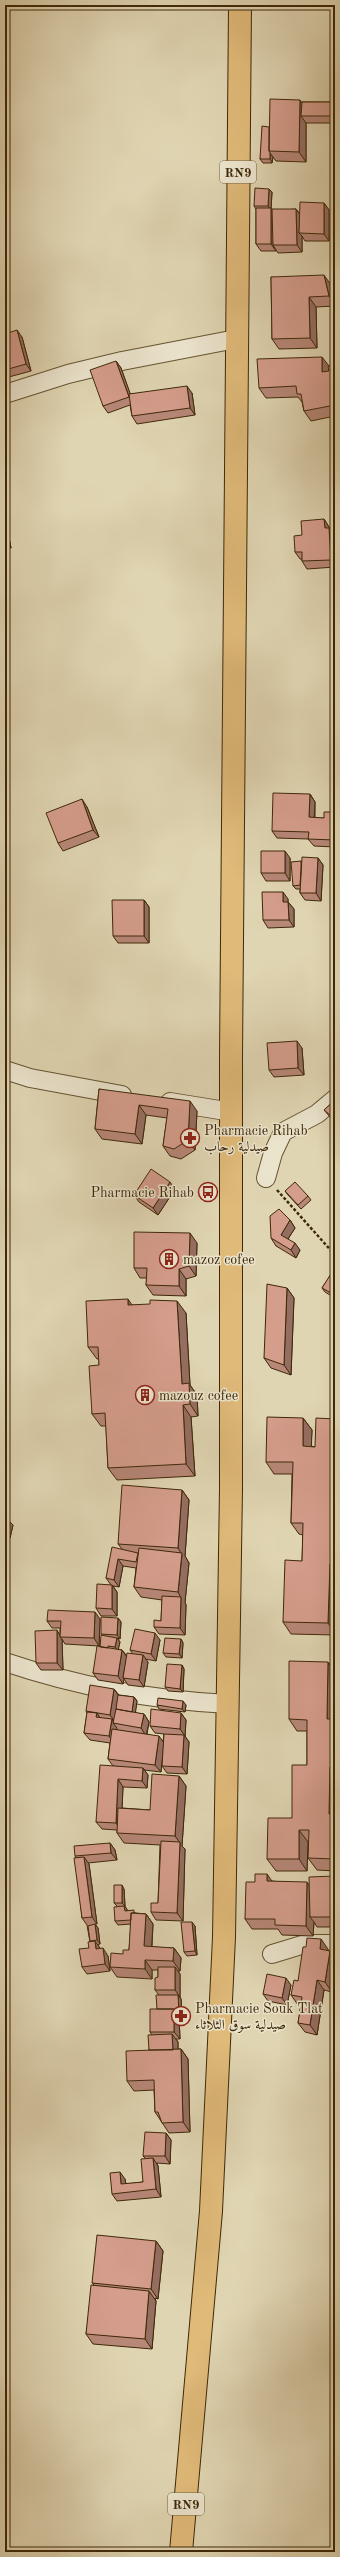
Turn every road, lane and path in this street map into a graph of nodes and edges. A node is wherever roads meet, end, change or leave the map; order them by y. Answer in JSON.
{"nodes":[{"id":1,"x":240,"y":5,"type":"edge"},
{"id":2,"x":236,"y":338,"type":"junction"},
{"id":3,"x":5,"y":394,"type":"edge"},
{"id":4,"x":5,"y":1070,"type":"edge"},
{"id":5,"x":335,"y":1099,"type":"edge"},
{"id":6,"x":232,"y":1112,"type":"junction"},
{"id":7,"x":266,"y":1178,"type":"joint"},
{"id":8,"x":335,"y":1255,"type":"edge"},
{"id":9,"x":5,"y":1662,"type":"edge"},
{"id":10,"x":228,"y":1704,"type":"junction"},
{"id":11,"x":335,"y":1944,"type":"edge"},
{"id":12,"x":272,"y":1954,"type":"dead end"},
{"id":13,"x":181,"y":2552,"type":"edge"}],
"edges":[{"from":1,"to":2,"type":"main road","number":"RN9"},
{"from":2,"to":3,"type":"street"},
{"from":2,"to":6,"type":"main road","number":"RN9"},
{"from":4,"to":6,"type":"street"},
{"from":5,"to":7,"type":"street"},
{"from":6,"to":10,"type":"main road","number":"RN9"},
{"from":7,"to":8,"type":"path"},
{"from":9,"to":10,"type":"street"},
{"from":10,"to":13,"type":"main road","number":"RN9"},
{"from":11,"to":12,"type":"street"}]}
